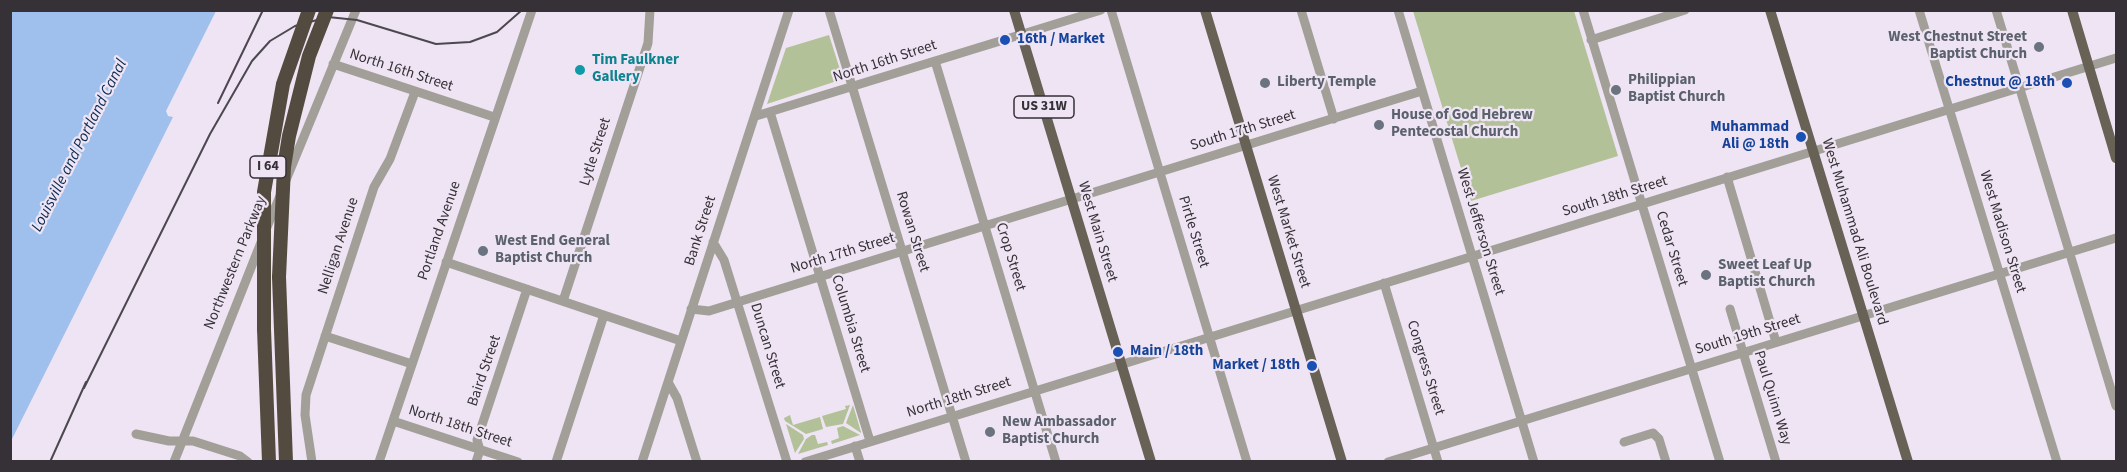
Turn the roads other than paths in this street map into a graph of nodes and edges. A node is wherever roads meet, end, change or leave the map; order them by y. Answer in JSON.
{"nodes":[{"id":1,"x":309,"y":10,"type":"edge"},
{"id":2,"x":327,"y":10,"type":"edge"},
{"id":3,"x":356,"y":10,"type":"edge"},
{"id":4,"x":650,"y":10,"type":"edge"},
{"id":5,"x":789,"y":10,"type":"edge"},
{"id":6,"x":829,"y":10,"type":"edge"},
{"id":7,"x":1014,"y":10,"type":"edge"},
{"id":8,"x":1101,"y":10,"type":"edge"},
{"id":9,"x":1111,"y":10,"type":"edge"},
{"id":10,"x":1205,"y":10,"type":"edge"},
{"id":11,"x":1301,"y":10,"type":"edge"},
{"id":12,"x":1398,"y":10,"type":"edge"},
{"id":13,"x":1582,"y":10,"type":"edge"},
{"id":14,"x":1770,"y":10,"type":"edge"},
{"id":15,"x":1919,"y":10,"type":"edge"},
{"id":16,"x":1996,"y":10,"type":"edge"},
{"id":17,"x":2072,"y":10,"type":"edge"},
{"id":18,"x":532,"y":11,"type":"edge"},
{"id":19,"x":1680,"y":11,"type":"edge"},
{"id":20,"x":1022,"y":35,"type":"junction"},
{"id":21,"x":1591,"y":40,"type":"junction"},
{"id":22,"x":2116,"y":57,"type":"edge"},
{"id":23,"x":935,"y":61,"type":"junction"},
{"id":24,"x":333,"y":64,"type":"junction"},
{"id":25,"x":2089,"y":66,"type":"junction"},
{"id":26,"x":853,"y":88,"type":"junction"},
{"id":27,"x":2020,"y":88,"type":"junction"},
{"id":28,"x":415,"y":92,"type":"junction"},
{"id":29,"x":1422,"y":92,"type":"junction"},
{"id":30,"x":1949,"y":109,"type":"junction"},
{"id":31,"x":770,"y":112,"type":"junction"},
{"id":32,"x":756,"y":116,"type":"junction"},
{"id":33,"x":494,"y":117,"type":"junction"},
{"id":34,"x":1334,"y":119,"type":"junction"},
{"id":35,"x":1246,"y":145,"type":"junction"},
{"id":36,"x":1813,"y":151,"type":"junction"},
{"id":37,"x":2116,"y":158,"type":"edge"},
{"id":38,"x":1160,"y":172,"type":"junction"},
{"id":39,"x":1727,"y":177,"type":"junction"},
{"id":40,"x":1072,"y":200,"type":"junction"},
{"id":41,"x":1642,"y":204,"type":"junction"},
{"id":42,"x":985,"y":226,"type":"junction"},
{"id":43,"x":2116,"y":238,"type":"edge"},
{"id":44,"x":713,"y":242,"type":"junction"},
{"id":45,"x":902,"y":252,"type":"junction"},
{"id":46,"x":2070,"y":252,"type":"junction"},
{"id":47,"x":1472,"y":256,"type":"junction"},
{"id":48,"x":446,"y":262,"type":"junction"},
{"id":49,"x":1999,"y":273,"type":"junction"},
{"id":50,"x":820,"y":277,"type":"junction"},
{"id":51,"x":1384,"y":283,"type":"junction"},
{"id":52,"x":527,"y":289,"type":"junction"},
{"id":53,"x":563,"y":301,"type":"junction"},
{"id":54,"x":738,"y":302,"type":"junction"},
{"id":55,"x":691,"y":309,"type":"junction"},
{"id":56,"x":1730,"y":309,"type":"dead end"},
{"id":57,"x":1296,"y":310,"type":"junction"},
{"id":58,"x":604,"y":315,"type":"junction"},
{"id":59,"x":1863,"y":315,"type":"junction"},
{"id":60,"x":325,"y":336,"type":"junction"},
{"id":61,"x":1209,"y":337,"type":"junction"},
{"id":62,"x":681,"y":341,"type":"junction"},
{"id":63,"x":1776,"y":342,"type":"junction"},
{"id":64,"x":1743,"y":352,"type":"junction"},
{"id":65,"x":412,"y":364,"type":"junction"},
{"id":66,"x":1121,"y":364,"type":"junction"},
{"id":67,"x":1692,"y":368,"type":"junction"},
{"id":68,"x":668,"y":382,"type":"junction"},
{"id":69,"x":1034,"y":391,"type":"junction"},
{"id":70,"x":2116,"y":406,"type":"edge"},
{"id":71,"x":952,"y":416,"type":"junction"},
{"id":72,"x":1521,"y":420,"type":"junction"},
{"id":73,"x":393,"y":421,"type":"junction"},
{"id":74,"x":136,"y":434,"type":"dead end"},
{"id":75,"x":181,"y":441,"type":"junction"},
{"id":76,"x":870,"y":441,"type":"junction"},
{"id":77,"x":1623,"y":442,"type":"dead end"},
{"id":78,"x":855,"y":446,"type":"junction"},
{"id":79,"x":1434,"y":447,"type":"junction"},
{"id":80,"x":480,"y":450,"type":"junction"},
{"id":81,"x":174,"y":462,"type":"edge"},
{"id":82,"x":248,"y":462,"type":"edge"},
{"id":83,"x":269,"y":462,"type":"edge"},
{"id":84,"x":286,"y":462,"type":"edge"},
{"id":85,"x":312,"y":462,"type":"edge"},
{"id":86,"x":380,"y":462,"type":"edge"},
{"id":87,"x":476,"y":462,"type":"edge"},
{"id":88,"x":518,"y":462,"type":"edge"},
{"id":89,"x":556,"y":462,"type":"edge"},
{"id":90,"x":642,"y":462,"type":"edge"},
{"id":91,"x":697,"y":462,"type":"edge"},
{"id":92,"x":787,"y":462,"type":"edge"},
{"id":93,"x":805,"y":462,"type":"edge"},
{"id":94,"x":860,"y":462,"type":"edge"},
{"id":95,"x":966,"y":462,"type":"edge"},
{"id":96,"x":1056,"y":462,"type":"edge"},
{"id":97,"x":1151,"y":462,"type":"edge"},
{"id":98,"x":1247,"y":462,"type":"edge"},
{"id":99,"x":1342,"y":462,"type":"edge"},
{"id":100,"x":1388,"y":462,"type":"edge"},
{"id":101,"x":1438,"y":462,"type":"edge"},
{"id":102,"x":1534,"y":462,"type":"edge"},
{"id":103,"x":1666,"y":462,"type":"edge"},
{"id":104,"x":1720,"y":462,"type":"edge"},
{"id":105,"x":1776,"y":462,"type":"edge"},
{"id":106,"x":1908,"y":462,"type":"edge"},
{"id":107,"x":2057,"y":462,"type":"edge"}],
"edges":[{"from":1,"to":83,"type":"highway","number":"I 64","bridge":true},
{"from":2,"to":84,"type":"highway","number":"I 64","bridge":true},
{"from":3,"to":24,"type":"street","name":"Northwestern Parkway"},
{"from":4,"to":53,"type":"street","name":"Lytle Street"},
{"from":5,"to":32,"type":"street","name":"Bank Street"},
{"from":6,"to":26,"type":"street","name":"Rowan Street"},
{"from":7,"to":20,"type":"main road","name":"West Main Street","number":"US 31W"},
{"from":8,"to":20,"type":"street","name":"North 16th Street"},
{"from":9,"to":38,"type":"street","name":"Pirtle Street"},
{"from":10,"to":35,"type":"main road","name":"West Market Street"},
{"from":11,"to":34,"type":"street"},
{"from":12,"to":29,"type":"street","name":"West Jefferson Street"},
{"from":13,"to":21,"type":"street","name":"Cedar Street"},
{"from":14,"to":36,"type":"main road","name":"West Muhammad Ali Boulevard"},
{"from":15,"to":30,"type":"street","name":"West Madison Street"},
{"from":16,"to":27,"type":"street"},
{"from":17,"to":25,"type":"main road"},
{"from":18,"to":33,"type":"street","name":"Portland Avenue"},
{"from":19,"to":21,"type":"street"},
{"from":20,"to":23,"type":"street","name":"North 16th Street"},
{"from":20,"to":40,"type":"main road","name":"West Main Street","number":"US 31W"},
{"from":21,"to":41,"type":"street","name":"Cedar Street"},
{"from":22,"to":25,"type":"street","name":"South 18th Street"},
{"from":23,"to":26,"type":"street","name":"North 16th Street"},
{"from":23,"to":42,"type":"street","name":"Crop Street"},
{"from":24,"to":28,"type":"street","name":"North 16th Street"},
{"from":24,"to":75,"type":"street","name":"Northwestern Parkway"},
{"from":25,"to":27,"type":"street","name":"South 18th Street"},
{"from":25,"to":37,"type":"main road"},
{"from":26,"to":31,"type":"street","name":"North 16th Street"},
{"from":26,"to":45,"type":"street","name":"Rowan Street"},
{"from":27,"to":30,"type":"street","name":"South 18th Street"},
{"from":27,"to":46,"type":"street"},
{"from":28,"to":33,"type":"street","name":"North 16th Street"},
{"from":28,"to":60,"type":"street","name":"Nelligan Avenue"},
{"from":29,"to":34,"type":"street","name":"South 17th Street"},
{"from":29,"to":47,"type":"street","name":"West Jefferson Street"},
{"from":30,"to":36,"type":"street","name":"South 18th Street"},
{"from":30,"to":49,"type":"street","name":"West Madison Street"},
{"from":31,"to":32,"type":"street","name":"North 16th Street"},
{"from":31,"to":50,"type":"street","name":"Columbia Street"},
{"from":32,"to":44,"type":"street","name":"Bank Street"},
{"from":33,"to":48,"type":"street","name":"Portland Avenue"},
{"from":34,"to":35,"type":"street","name":"South 17th Street"},
{"from":35,"to":38,"type":"street","name":"South 17th Street"},
{"from":35,"to":57,"type":"main road","name":"West Market Street"},
{"from":36,"to":39,"type":"street","name":"South 18th Street"},
{"from":36,"to":59,"type":"main road","name":"West Muhammad Ali Boulevard"},
{"from":38,"to":40,"type":"street","name":"South 17th Street"},
{"from":38,"to":61,"type":"street","name":"Pirtle Street"},
{"from":39,"to":41,"type":"street","name":"South 18th Street"},
{"from":39,"to":63,"type":"street"},
{"from":40,"to":42,"type":"street","name":"North 17th Street"},
{"from":40,"to":66,"type":"main road","name":"West Main Street","number":"US 31W"},
{"from":41,"to":47,"type":"street","name":"South 18th Street"},
{"from":41,"to":67,"type":"street","name":"Cedar Street"},
{"from":42,"to":45,"type":"street","name":"North 17th Street"},
{"from":42,"to":69,"type":"street","name":"Crop Street"},
{"from":43,"to":46,"type":"street","name":"South 19th Street"},
{"from":44,"to":54,"type":"street","name":"Duncan Street"},
{"from":44,"to":55,"type":"street","name":"Bank Street"},
{"from":45,"to":50,"type":"street","name":"North 17th Street"},
{"from":45,"to":71,"type":"street","name":"Rowan Street"},
{"from":46,"to":49,"type":"street","name":"South 19th Street"},
{"from":46,"to":70,"type":"street"},
{"from":47,"to":51,"type":"street","name":"South 18th Street"},
{"from":47,"to":72,"type":"street","name":"West Jefferson Street"},
{"from":48,"to":52,"type":"street"},
{"from":48,"to":65,"type":"street","name":"Portland Avenue"},
{"from":49,"to":59,"type":"street","name":"South 19th Street"},
{"from":49,"to":107,"type":"street","name":"West Madison Street"},
{"from":50,"to":54,"type":"street","name":"North 17th Street"},
{"from":50,"to":76,"type":"street","name":"Columbia Street"},
{"from":51,"to":57,"type":"street","name":"South 18th Street"},
{"from":51,"to":79,"type":"street","name":"Congress Street"},
{"from":52,"to":53,"type":"street"},
{"from":52,"to":80,"type":"street","name":"Baird Street"},
{"from":53,"to":58,"type":"street"},
{"from":54,"to":55,"type":"street","name":"North 17th Street"},
{"from":54,"to":92,"type":"street","name":"Duncan Street"},
{"from":55,"to":62,"type":"street","name":"Bank Street"},
{"from":56,"to":64,"type":"street","name":"Paul Quinn Way"},
{"from":57,"to":61,"type":"street","name":"South 18th Street"},
{"from":57,"to":99,"type":"main road","name":"West Market Street"},
{"from":58,"to":62,"type":"street"},
{"from":58,"to":89,"type":"street"},
{"from":59,"to":63,"type":"street","name":"South 19th Street"},
{"from":59,"to":106,"type":"main road","name":"West Muhammad Ali Boulevard"},
{"from":60,"to":65,"type":"street"},
{"from":60,"to":85,"type":"street","name":"Nelligan Avenue"},
{"from":61,"to":66,"type":"street","name":"South 18th Street"},
{"from":61,"to":98,"type":"street","name":"Pirtle Street"},
{"from":62,"to":68,"type":"street","name":"Bank Street"},
{"from":63,"to":64,"type":"street","name":"South 19th Street"},
{"from":64,"to":67,"type":"street","name":"South 19th Street"},
{"from":64,"to":105,"type":"street","name":"Paul Quinn Way"},
{"from":65,"to":73,"type":"street","name":"Portland Avenue"},
{"from":66,"to":69,"type":"street","name":"North 18th Street"},
{"from":66,"to":97,"type":"main road","name":"West Main Street","number":"US 31W"},
{"from":67,"to":72,"type":"street","name":"South 19th Street"},
{"from":67,"to":104,"type":"street","name":"Cedar Street"},
{"from":68,"to":90,"type":"street","name":"Bank Street"},
{"from":68,"to":91,"type":"street"},
{"from":69,"to":71,"type":"street","name":"North 18th Street"},
{"from":69,"to":96,"type":"street","name":"Crop Street"},
{"from":71,"to":76,"type":"street","name":"North 18th Street"},
{"from":71,"to":95,"type":"street","name":"Rowan Street"},
{"from":72,"to":79,"type":"street","name":"South 19th Street"},
{"from":72,"to":102,"type":"street","name":"West Jefferson Street"},
{"from":73,"to":80,"type":"street","name":"North 18th Street"},
{"from":73,"to":86,"type":"street","name":"Portland Avenue"},
{"from":74,"to":75,"type":"street"},
{"from":75,"to":81,"type":"street","name":"Northwestern Parkway"},
{"from":75,"to":82,"type":"street"},
{"from":76,"to":78,"type":"street","name":"North 18th Street"},
{"from":77,"to":103,"type":"street"},
{"from":78,"to":93,"type":"street","name":"North 18th Street"},
{"from":78,"to":94,"type":"street"},
{"from":79,"to":100,"type":"street","name":"South 19th Street"},
{"from":79,"to":101,"type":"street","name":"Congress Street"},
{"from":80,"to":87,"type":"street","name":"Baird Street"},
{"from":80,"to":88,"type":"street","name":"North 18th Street"}]}
